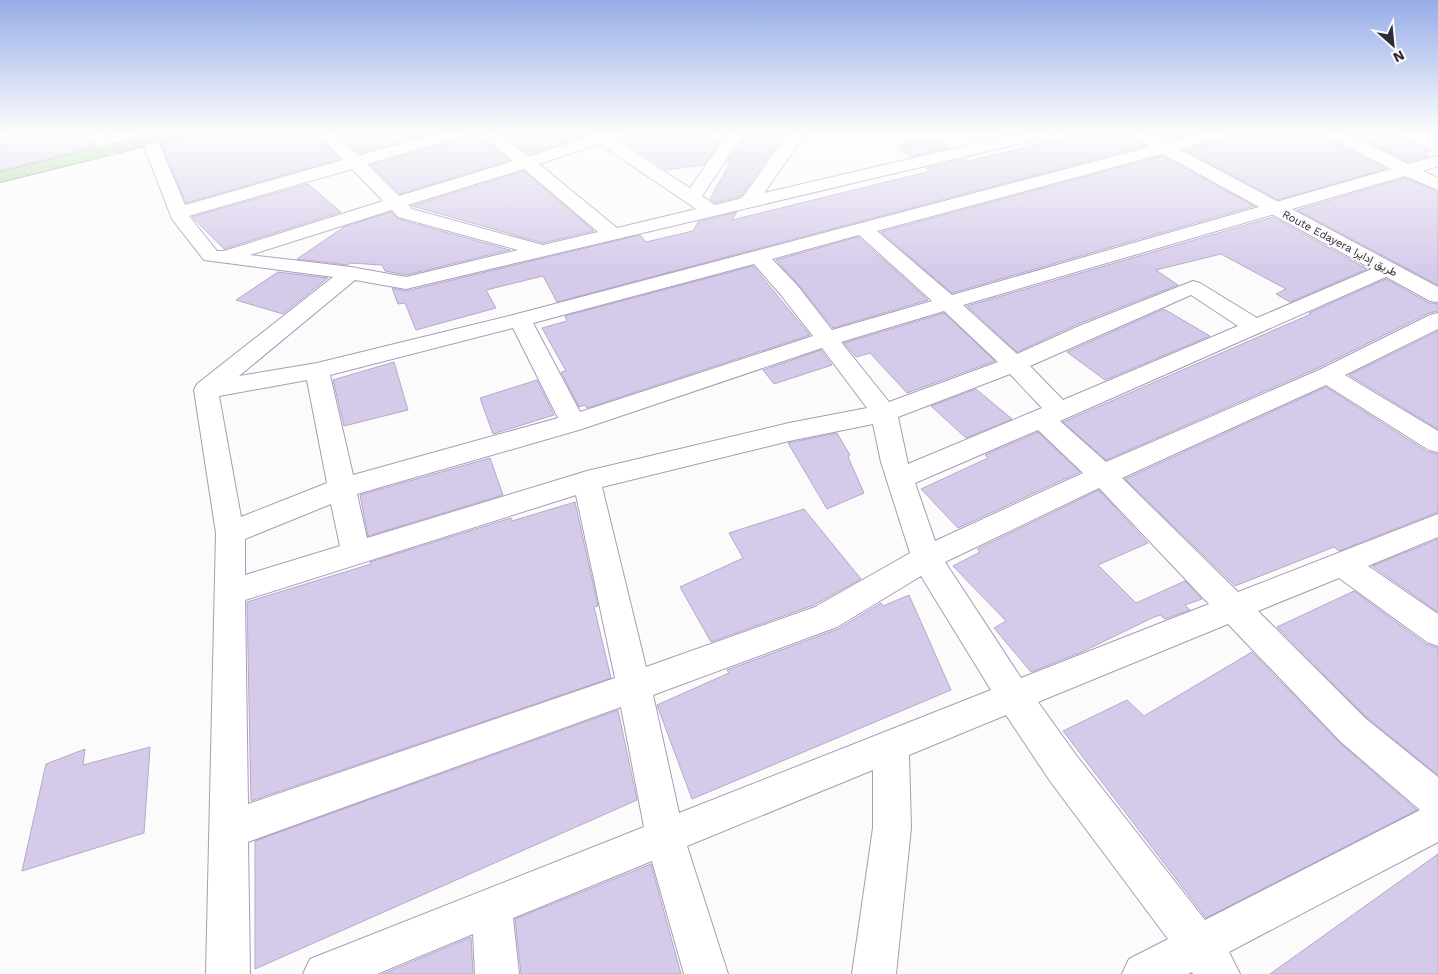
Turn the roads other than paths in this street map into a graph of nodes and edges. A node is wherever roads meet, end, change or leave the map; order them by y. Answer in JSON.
{"nodes":[{"id":1,"x":165,"y":178,"type":"edge"},
{"id":2,"x":300,"y":178,"type":"edge"},
{"id":3,"x":370,"y":178,"type":"edge"},
{"id":4,"x":473,"y":178,"type":"edge"},
{"id":5,"x":546,"y":178,"type":"edge"},
{"id":6,"x":662,"y":178,"type":"edge"},
{"id":7,"x":705,"y":178,"type":"edge"},
{"id":8,"x":766,"y":178,"type":"edge"},
{"id":9,"x":851,"y":178,"type":"edge"},
{"id":10,"x":1048,"y":178,"type":"edge"},
{"id":11,"x":1220,"y":178,"type":"edge"},
{"id":12,"x":1374,"y":178,"type":"edge"},
{"id":13,"x":1426,"y":178,"type":"edge"},
{"id":14,"x":1438,"y":185,"type":"edge"},
{"id":15,"x":692,"y":198,"type":"junction"},
{"id":16,"x":749,"y":202,"type":"junction"},
{"id":17,"x":395,"y":203,"type":"junction"},
{"id":18,"x":1273,"y":207,"type":"junction"},
{"id":19,"x":712,"y":211,"type":"junction"},
{"id":20,"x":178,"y":213,"type":"junction"},
{"id":21,"x":862,"y":228,"type":"junction"},
{"id":22,"x":614,"y":235,"type":"junction"},
{"id":23,"x":543,"y":251,"type":"junction"},
{"id":24,"x":758,"y":256,"type":"junction"},
{"id":25,"x":221,"y":257,"type":"junction"},
{"id":26,"x":1388,"y":269,"type":"junction"},
{"id":27,"x":351,"y":273,"type":"junction"},
{"id":28,"x":1438,"y":296,"type":"edge"},
{"id":29,"x":948,"y":303,"type":"junction"},
{"id":30,"x":520,"y":320,"type":"junction"},
{"id":31,"x":1438,"y":320,"type":"edge"},
{"id":32,"x":1256,"y":326,"type":"junction"},
{"id":33,"x":826,"y":339,"type":"junction"},
{"id":34,"x":1014,"y":364,"type":"junction"},
{"id":35,"x":317,"y":371,"type":"junction"},
{"id":36,"x":1327,"y":375,"type":"junction"},
{"id":37,"x":206,"y":390,"type":"junction"},
{"id":38,"x":884,"y":413,"type":"junction"},
{"id":39,"x":1050,"y":415,"type":"junction"},
{"id":40,"x":573,"y":423,"type":"junction"},
{"id":41,"x":1438,"y":443,"type":"edge"},
{"id":42,"x":1103,"y":475,"type":"junction"},
{"id":43,"x":900,"y":478,"type":"junction"},
{"id":44,"x":587,"y":480,"type":"junction"},
{"id":45,"x":343,"y":488,"type":"junction"},
{"id":46,"x":1438,"y":525,"type":"edge"},
{"id":47,"x":230,"y":532,"type":"junction"},
{"id":48,"x":356,"y":553,"type":"junction"},
{"id":49,"x":926,"y":558,"type":"junction"},
{"id":50,"x":1342,"y":564,"type":"junction"},
{"id":51,"x":230,"y":592,"type":"junction"},
{"id":52,"x":1234,"y":608,"type":"junction"},
{"id":53,"x":1438,"y":632,"type":"edge"},
{"id":54,"x":634,"y":687,"type":"junction"},
{"id":55,"x":1014,"y":697,"type":"junction"},
{"id":56,"x":891,"y":746,"type":"junction"},
{"id":57,"x":1438,"y":801,"type":"edge"},
{"id":58,"x":1438,"y":821,"type":"edge"},
{"id":59,"x":228,"y":830,"type":"junction"},
{"id":60,"x":664,"y":837,"type":"junction"},
{"id":61,"x":492,"y":907,"type":"junction"},
{"id":62,"x":1209,"y":960,"type":"edge"},
{"id":63,"x":228,"y":974,"type":"edge"},
{"id":64,"x":325,"y":974,"type":"edge"},
{"id":65,"x":497,"y":974,"type":"edge"},
{"id":66,"x":706,"y":974,"type":"edge"},
{"id":67,"x":874,"y":974,"type":"edge"},
{"id":68,"x":1144,"y":974,"type":"edge"}],
"edges":[{"from":1,"to":20,"type":"street"},
{"from":2,"to":20,"type":"street"},
{"from":3,"to":17,"type":"street"},
{"from":4,"to":17,"type":"street"},
{"from":5,"to":22,"type":"street"},
{"from":6,"to":15,"type":"street"},
{"from":7,"to":15,"type":"street"},
{"from":8,"to":16,"type":"street"},
{"from":9,"to":16,"type":"street"},
{"from":10,"to":21,"type":"street"},
{"from":11,"to":18,"type":"street","name":"Route Edayera طريق إدايرا"},
{"from":12,"to":18,"type":"street"},
{"from":13,"to":14,"type":"street"},
{"from":15,"to":19,"type":"street"},
{"from":16,"to":19,"type":"street"},
{"from":17,"to":23,"type":"street"},
{"from":17,"to":25,"type":"street"},
{"from":18,"to":26,"type":"street","name":"Route Edayera طريق إدايرا"},
{"from":18,"to":29,"type":"street"},
{"from":19,"to":22,"type":"street"},
{"from":20,"to":25,"type":"street"},
{"from":21,"to":24,"type":"street"},
{"from":21,"to":29,"type":"street"},
{"from":22,"to":23,"type":"street"},
{"from":23,"to":27,"type":"street"},
{"from":24,"to":30,"type":"street"},
{"from":24,"to":33,"type":"street"},
{"from":25,"to":27,"type":"street"},
{"from":26,"to":28,"type":"street","name":"Route Edayera طريق إدايرا"},
{"from":26,"to":32,"type":"street"},
{"from":27,"to":37,"type":"street"},
{"from":29,"to":33,"type":"street"},
{"from":29,"to":34,"type":"street"},
{"from":30,"to":35,"type":"street"},
{"from":30,"to":40,"type":"street"},
{"from":31,"to":36,"type":"street"},
{"from":32,"to":34,"type":"street"},
{"from":32,"to":39,"type":"street"},
{"from":33,"to":38,"type":"street"},
{"from":33,"to":40,"type":"street"},
{"from":34,"to":38,"type":"street"},
{"from":34,"to":39,"type":"street"},
{"from":35,"to":37,"type":"street"},
{"from":35,"to":45,"type":"street"},
{"from":36,"to":41,"type":"street"},
{"from":36,"to":42,"type":"street"},
{"from":37,"to":47,"type":"street"},
{"from":38,"to":43,"type":"street"},
{"from":38,"to":44,"type":"street"},
{"from":39,"to":42,"type":"street"},
{"from":39,"to":43,"type":"street"},
{"from":40,"to":45,"type":"street"},
{"from":42,"to":49,"type":"street"},
{"from":42,"to":52,"type":"street"},
{"from":43,"to":49,"type":"street"},
{"from":44,"to":48,"type":"street"},
{"from":44,"to":54,"type":"street"},
{"from":45,"to":47,"type":"street"},
{"from":45,"to":48,"type":"street"},
{"from":46,"to":50,"type":"street"},
{"from":47,"to":51,"type":"street"},
{"from":48,"to":51,"type":"street"},
{"from":49,"to":54,"type":"street"},
{"from":49,"to":55,"type":"street"},
{"from":50,"to":52,"type":"street"},
{"from":50,"to":53,"type":"street"},
{"from":51,"to":59,"type":"street"},
{"from":52,"to":55,"type":"street"},
{"from":52,"to":57,"type":"street"},
{"from":54,"to":59,"type":"street"},
{"from":54,"to":60,"type":"street"},
{"from":55,"to":56,"type":"street"},
{"from":55,"to":62,"type":"street"},
{"from":56,"to":60,"type":"street"},
{"from":56,"to":67,"type":"street"},
{"from":58,"to":62,"type":"street"},
{"from":59,"to":63,"type":"street"},
{"from":60,"to":61,"type":"street"},
{"from":60,"to":66,"type":"street"},
{"from":61,"to":64,"type":"street"},
{"from":61,"to":65,"type":"street"},
{"from":62,"to":68,"type":"street"}]}
